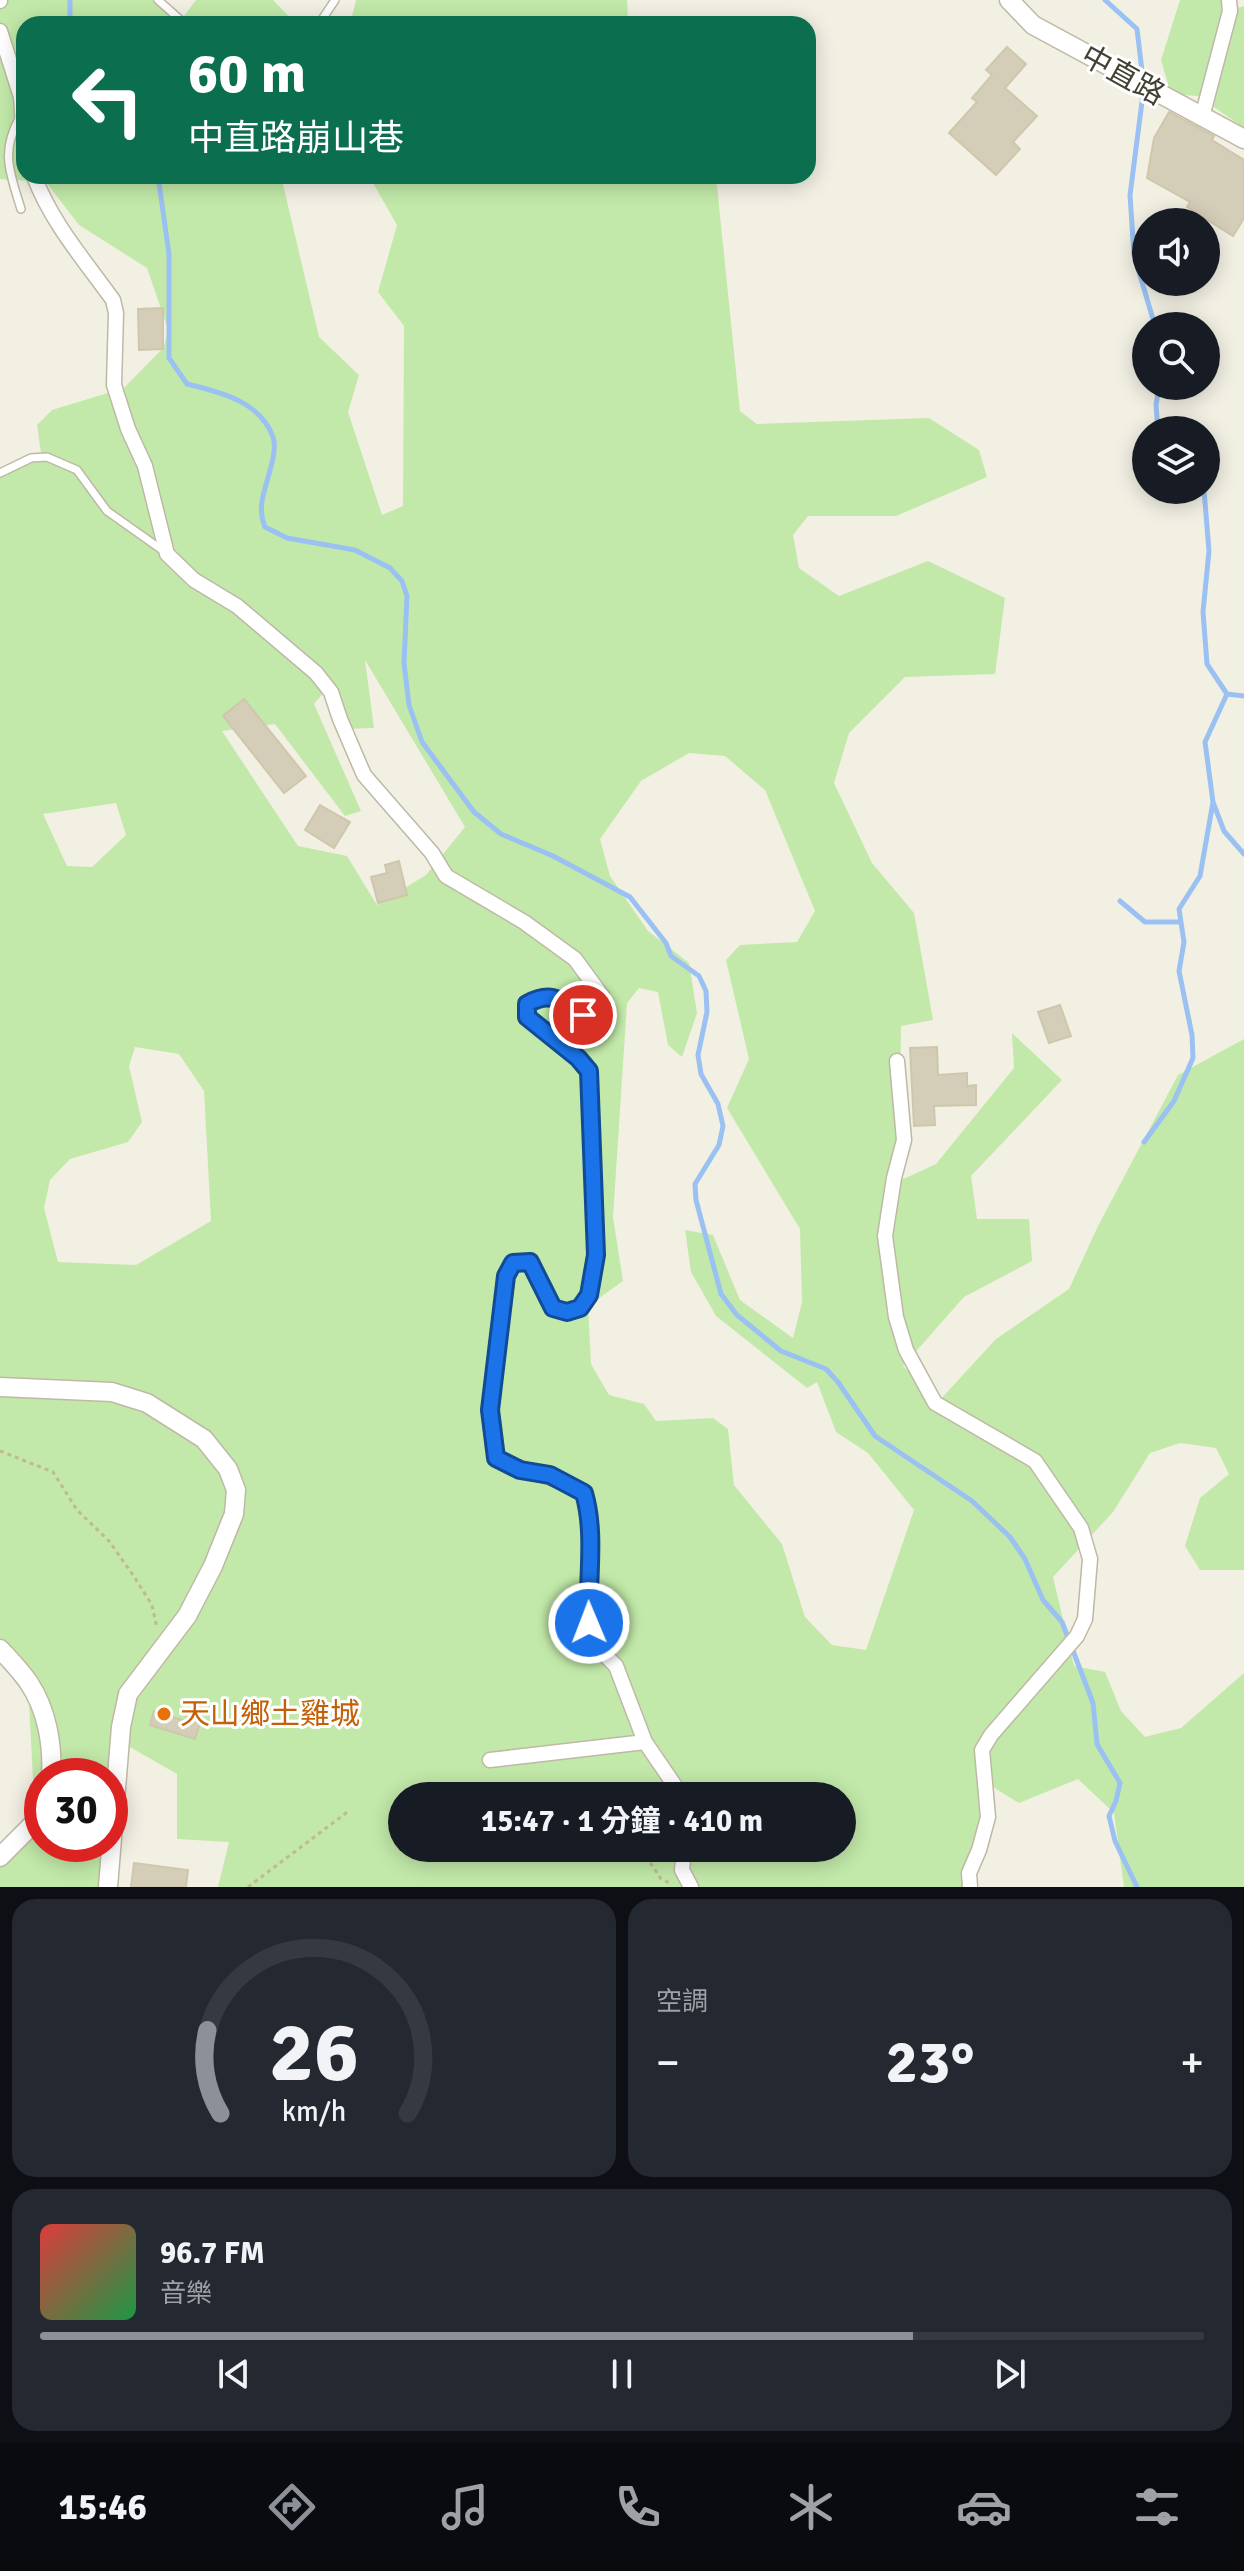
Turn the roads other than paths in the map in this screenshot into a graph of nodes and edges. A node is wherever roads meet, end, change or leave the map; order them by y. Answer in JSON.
{"nodes":[{"id":1,"x":158,"y":0,"type":"edge"},
{"id":2,"x":1009,"y":0,"type":"edge"},
{"id":3,"x":1229,"y":0,"type":"edge"},
{"id":4,"x":176,"y":16,"type":"edge"},
{"id":5,"x":0,"y":31,"type":"edge"},
{"id":6,"x":16,"y":81,"type":"edge"},
{"id":7,"x":1202,"y":117,"type":"junction"},
{"id":8,"x":16,"y":126,"type":"edge"},
{"id":9,"x":1244,"y":139,"type":"edge"},
{"id":10,"x":37,"y":184,"type":"edge"},
{"id":11,"x":21,"y":209,"type":"dead end"},
{"id":12,"x":0,"y":473,"type":"edge"},
{"id":13,"x":167,"y":554,"type":"junction"},
{"id":14,"x":897,"y":1061,"type":"dead end"},
{"id":15,"x":0,"y":1387,"type":"edge"},
{"id":16,"x":0,"y":1649,"type":"edge"},
{"id":17,"x":645,"y":1742,"type":"junction"},
{"id":18,"x":52,"y":1758,"type":"edge"},
{"id":19,"x":490,"y":1760,"type":"dead end"},
{"id":20,"x":672,"y":1782,"type":"edge"},
{"id":21,"x":24,"y":1833,"type":"edge"},
{"id":22,"x":0,"y":1857,"type":"edge"},
{"id":23,"x":683,"y":1862,"type":"edge"},
{"id":24,"x":108,"y":1887,"type":"edge"},
{"id":25,"x":691,"y":1887,"type":"edge"},
{"id":26,"x":970,"y":1887,"type":"edge"}],
"edges":[{"from":1,"to":4,"type":"lane"},
{"from":2,"to":7,"type":"street","name":"中直路"},
{"from":3,"to":7,"type":"street"},
{"from":5,"to":6,"type":"street"},
{"from":7,"to":9,"type":"street","name":"中直路"},
{"from":8,"to":11,"type":"lane"},
{"from":10,"to":13,"type":"street"},
{"from":12,"to":13,"type":"lane"},
{"from":13,"to":17,"type":"street"},
{"from":14,"to":26,"type":"street"},
{"from":15,"to":24,"type":"street"},
{"from":16,"to":18,"type":"street"},
{"from":17,"to":19,"type":"street"},
{"from":17,"to":20,"type":"street"},
{"from":21,"to":22,"type":"street"},
{"from":23,"to":25,"type":"street"}]}
